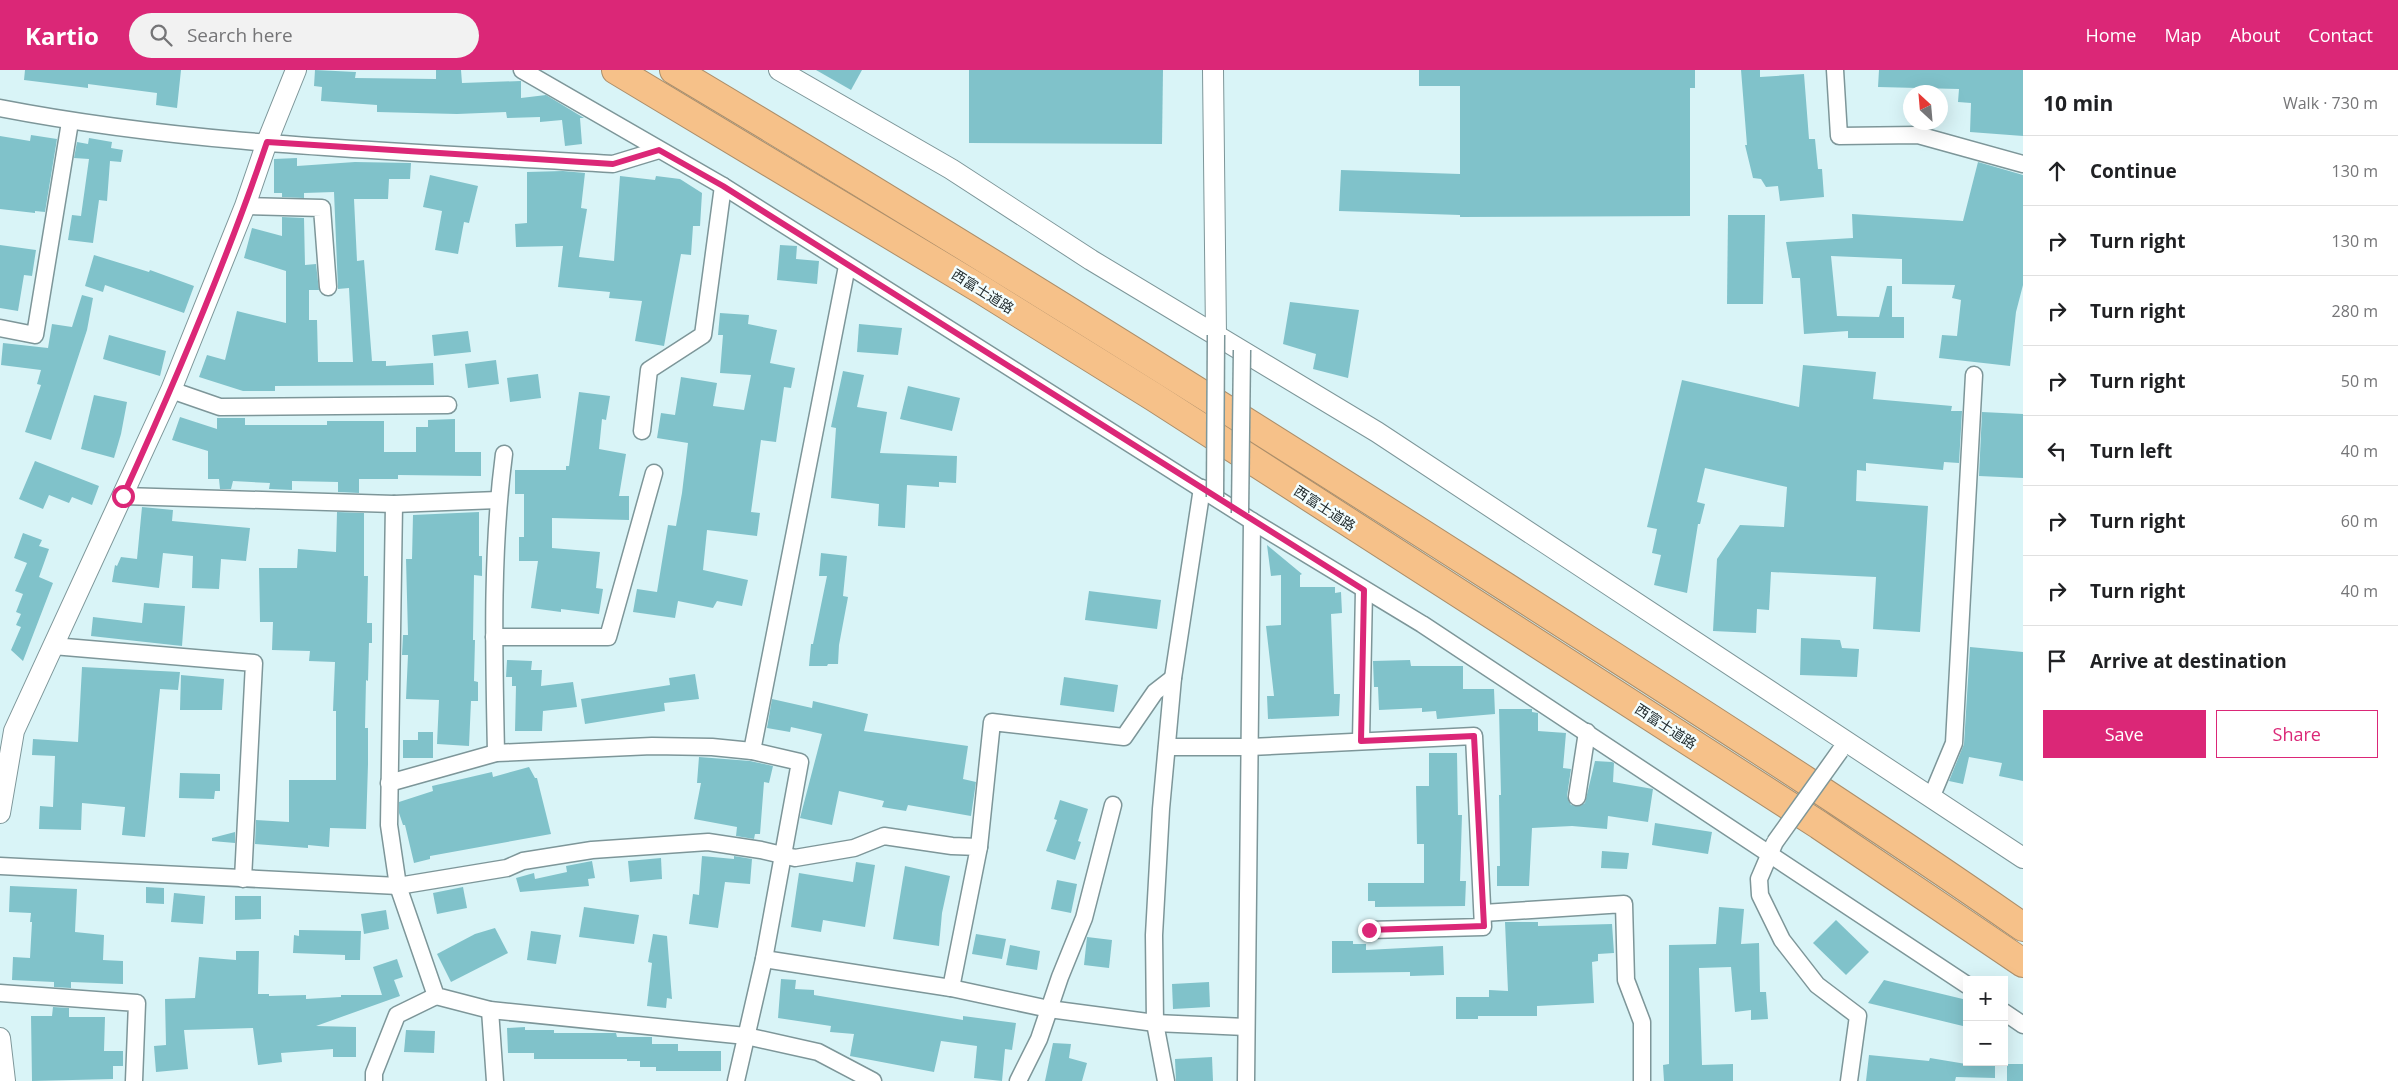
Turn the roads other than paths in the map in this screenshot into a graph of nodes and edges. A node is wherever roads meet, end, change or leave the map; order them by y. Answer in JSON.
{"nodes":[{"id":1,"x":296,"y":70,"type":"edge"},
{"id":2,"x":522,"y":70,"type":"edge"},
{"id":3,"x":616,"y":70,"type":"edge"},
{"id":4,"x":674,"y":70,"type":"edge"},
{"id":5,"x":779,"y":70,"type":"edge"},
{"id":6,"x":1213,"y":70,"type":"edge"},
{"id":7,"x":1834,"y":70,"type":"edge"},
{"id":8,"x":0,"y":108,"type":"edge"},
{"id":9,"x":70,"y":122,"type":"junction"},
{"id":10,"x":267,"y":142,"type":"junction"},
{"id":11,"x":659,"y":150,"type":"junction"},
{"id":12,"x":2023,"y":164,"type":"edge"},
{"id":13,"x":723,"y":186,"type":"junction"},
{"id":14,"x":246,"y":206,"type":"junction"},
{"id":15,"x":847,"y":266,"type":"junction"},
{"id":16,"x":328,"y":287,"type":"dead end"},
{"id":17,"x":0,"y":328,"type":"edge"},
{"id":18,"x":1216,"y":335,"type":"junction"},
{"id":19,"x":1242,"y":350,"type":"junction"},
{"id":20,"x":1974,"y":375,"type":"dead end"},
{"id":21,"x":171,"y":390,"type":"junction"},
{"id":22,"x":448,"y":405,"type":"dead end"},
{"id":23,"x":642,"y":431,"type":"dead end"},
{"id":24,"x":504,"y":454,"type":"dead end"},
{"id":25,"x":654,"y":473,"type":"dead end"},
{"id":26,"x":1202,"y":488,"type":"junction"},
{"id":27,"x":123,"y":496,"type":"junction"},
{"id":28,"x":1215,"y":497,"type":"junction"},
{"id":29,"x":498,"y":500,"type":"junction"},
{"id":30,"x":394,"y":504,"type":"junction"},
{"id":31,"x":1246,"y":517,"type":"junction"},
{"id":32,"x":1364,"y":590,"type":"junction"},
{"id":33,"x":494,"y":637,"type":"junction"},
{"id":34,"x":53,"y":646,"type":"junction"},
{"id":35,"x":1173,"y":678,"type":"junction"},
{"id":36,"x":1587,"y":732,"type":"junction"},
{"id":37,"x":1361,"y":741,"type":"junction"},
{"id":38,"x":1167,"y":747,"type":"junction"},
{"id":39,"x":1250,"y":747,"type":"junction"},
{"id":40,"x":1844,"y":747,"type":"junction"},
{"id":41,"x":752,"y":751,"type":"junction"},
{"id":42,"x":496,"y":753,"type":"junction"},
{"id":43,"x":389,"y":783,"type":"junction"},
{"id":44,"x":1577,"y":797,"type":"dead end"},
{"id":45,"x":1931,"y":798,"type":"junction"},
{"id":46,"x":1113,"y":805,"type":"dead end"},
{"id":47,"x":0,"y":813,"type":"edge"},
{"id":48,"x":1772,"y":847,"type":"junction"},
{"id":49,"x":978,"y":848,"type":"junction"},
{"id":50,"x":782,"y":855,"type":"junction"},
{"id":51,"x":2023,"y":858,"type":"edge"},
{"id":52,"x":0,"y":866,"type":"edge"},
{"id":53,"x":243,"y":879,"type":"junction"},
{"id":54,"x":398,"y":886,"type":"junction"},
{"id":55,"x":1483,"y":913,"type":"junction"},
{"id":56,"x":2023,"y":927,"type":"edge"},
{"id":57,"x":1369,"y":930,"type":"dead end"},
{"id":58,"x":764,"y":959,"type":"junction"},
{"id":59,"x":2023,"y":963,"type":"edge"},
{"id":60,"x":1963,"y":982,"type":"edge"},
{"id":61,"x":951,"y":988,"type":"junction"},
{"id":62,"x":0,"y":993,"type":"edge"},
{"id":63,"x":436,"y":996,"type":"junction"},
{"id":64,"x":1049,"y":1009,"type":"junction"},
{"id":65,"x":490,"y":1010,"type":"junction"},
{"id":66,"x":2008,"y":1015,"type":"edge"},
{"id":67,"x":1155,"y":1023,"type":"junction"},
{"id":68,"x":2023,"y":1025,"type":"edge"},
{"id":69,"x":1246,"y":1027,"type":"junction"},
{"id":70,"x":746,"y":1036,"type":"junction"},
{"id":71,"x":0,"y":1038,"type":"edge"},
{"id":72,"x":5,"y":1081,"type":"edge"},
{"id":73,"x":134,"y":1081,"type":"edge"},
{"id":74,"x":374,"y":1081,"type":"edge"},
{"id":75,"x":496,"y":1081,"type":"edge"},
{"id":76,"x":736,"y":1081,"type":"edge"},
{"id":77,"x":873,"y":1081,"type":"edge"},
{"id":78,"x":1018,"y":1081,"type":"edge"},
{"id":79,"x":1166,"y":1081,"type":"edge"},
{"id":80,"x":1246,"y":1081,"type":"edge"},
{"id":81,"x":1642,"y":1081,"type":"edge"},
{"id":82,"x":1848,"y":1081,"type":"edge"}],
"edges":[{"from":1,"to":10,"type":"street"},
{"from":2,"to":11,"type":"street"},
{"from":3,"to":59,"type":"highway","name":"西富士道路"},
{"from":4,"to":56,"type":"highway","name":"西富士道路"},
{"from":5,"to":18,"type":"street"},
{"from":6,"to":18,"type":"street"},
{"from":7,"to":12,"type":"street"},
{"from":8,"to":9,"type":"street"},
{"from":9,"to":10,"type":"street"},
{"from":9,"to":17,"type":"street"},
{"from":10,"to":11,"type":"street"},
{"from":10,"to":14,"type":"street"},
{"from":11,"to":13,"type":"street"},
{"from":13,"to":15,"type":"street"},
{"from":13,"to":23,"type":"street"},
{"from":14,"to":16,"type":"street"},
{"from":14,"to":21,"type":"street"},
{"from":15,"to":26,"type":"street"},
{"from":15,"to":41,"type":"street"},
{"from":18,"to":19,"type":"street"},
{"from":18,"to":28,"type":"street","bridge":true},
{"from":19,"to":31,"type":"street","bridge":true},
{"from":19,"to":40,"type":"street"},
{"from":20,"to":45,"type":"street"},
{"from":21,"to":22,"type":"street"},
{"from":21,"to":27,"type":"street"},
{"from":24,"to":29,"type":"street"},
{"from":25,"to":33,"type":"street"},
{"from":26,"to":28,"type":"street"},
{"from":26,"to":35,"type":"street"},
{"from":27,"to":30,"type":"street"},
{"from":27,"to":34,"type":"street"},
{"from":28,"to":31,"type":"street"},
{"from":29,"to":30,"type":"street"},
{"from":29,"to":33,"type":"street"},
{"from":30,"to":43,"type":"street"},
{"from":31,"to":32,"type":"street"},
{"from":31,"to":39,"type":"street"},
{"from":32,"to":36,"type":"street"},
{"from":32,"to":37,"type":"street"},
{"from":33,"to":42,"type":"street"},
{"from":34,"to":47,"type":"street"},
{"from":34,"to":53,"type":"street"},
{"from":35,"to":38,"type":"street"},
{"from":35,"to":49,"type":"street"},
{"from":36,"to":44,"type":"street"},
{"from":36,"to":48,"type":"street"},
{"from":37,"to":39,"type":"street"},
{"from":37,"to":55,"type":"street"},
{"from":38,"to":39,"type":"street"},
{"from":38,"to":67,"type":"street"},
{"from":39,"to":69,"type":"street"},
{"from":40,"to":45,"type":"street"},
{"from":40,"to":48,"type":"street","bridge":true},
{"from":41,"to":42,"type":"street"},
{"from":41,"to":50,"type":"street"},
{"from":42,"to":43,"type":"street"},
{"from":43,"to":54,"type":"street"},
{"from":45,"to":51,"type":"street"},
{"from":46,"to":64,"type":"street"},
{"from":48,"to":60,"type":"street"},
{"from":48,"to":82,"type":"street"},
{"from":49,"to":50,"type":"street"},
{"from":49,"to":61,"type":"street"},
{"from":50,"to":54,"type":"street"},
{"from":50,"to":58,"type":"street"},
{"from":52,"to":53,"type":"street"},
{"from":53,"to":54,"type":"street"},
{"from":54,"to":63,"type":"street"},
{"from":55,"to":57,"type":"street"},
{"from":55,"to":81,"type":"street"},
{"from":58,"to":61,"type":"street"},
{"from":58,"to":70,"type":"street"},
{"from":61,"to":64,"type":"street"},
{"from":62,"to":73,"type":"street"},
{"from":63,"to":65,"type":"street"},
{"from":63,"to":74,"type":"street"},
{"from":64,"to":67,"type":"street"},
{"from":64,"to":78,"type":"street"},
{"from":65,"to":70,"type":"street"},
{"from":65,"to":75,"type":"street"},
{"from":66,"to":68,"type":"street"},
{"from":67,"to":69,"type":"street"},
{"from":67,"to":79,"type":"street"},
{"from":69,"to":80,"type":"street"},
{"from":70,"to":76,"type":"street"},
{"from":70,"to":77,"type":"street"},
{"from":71,"to":72,"type":"street"}]}
